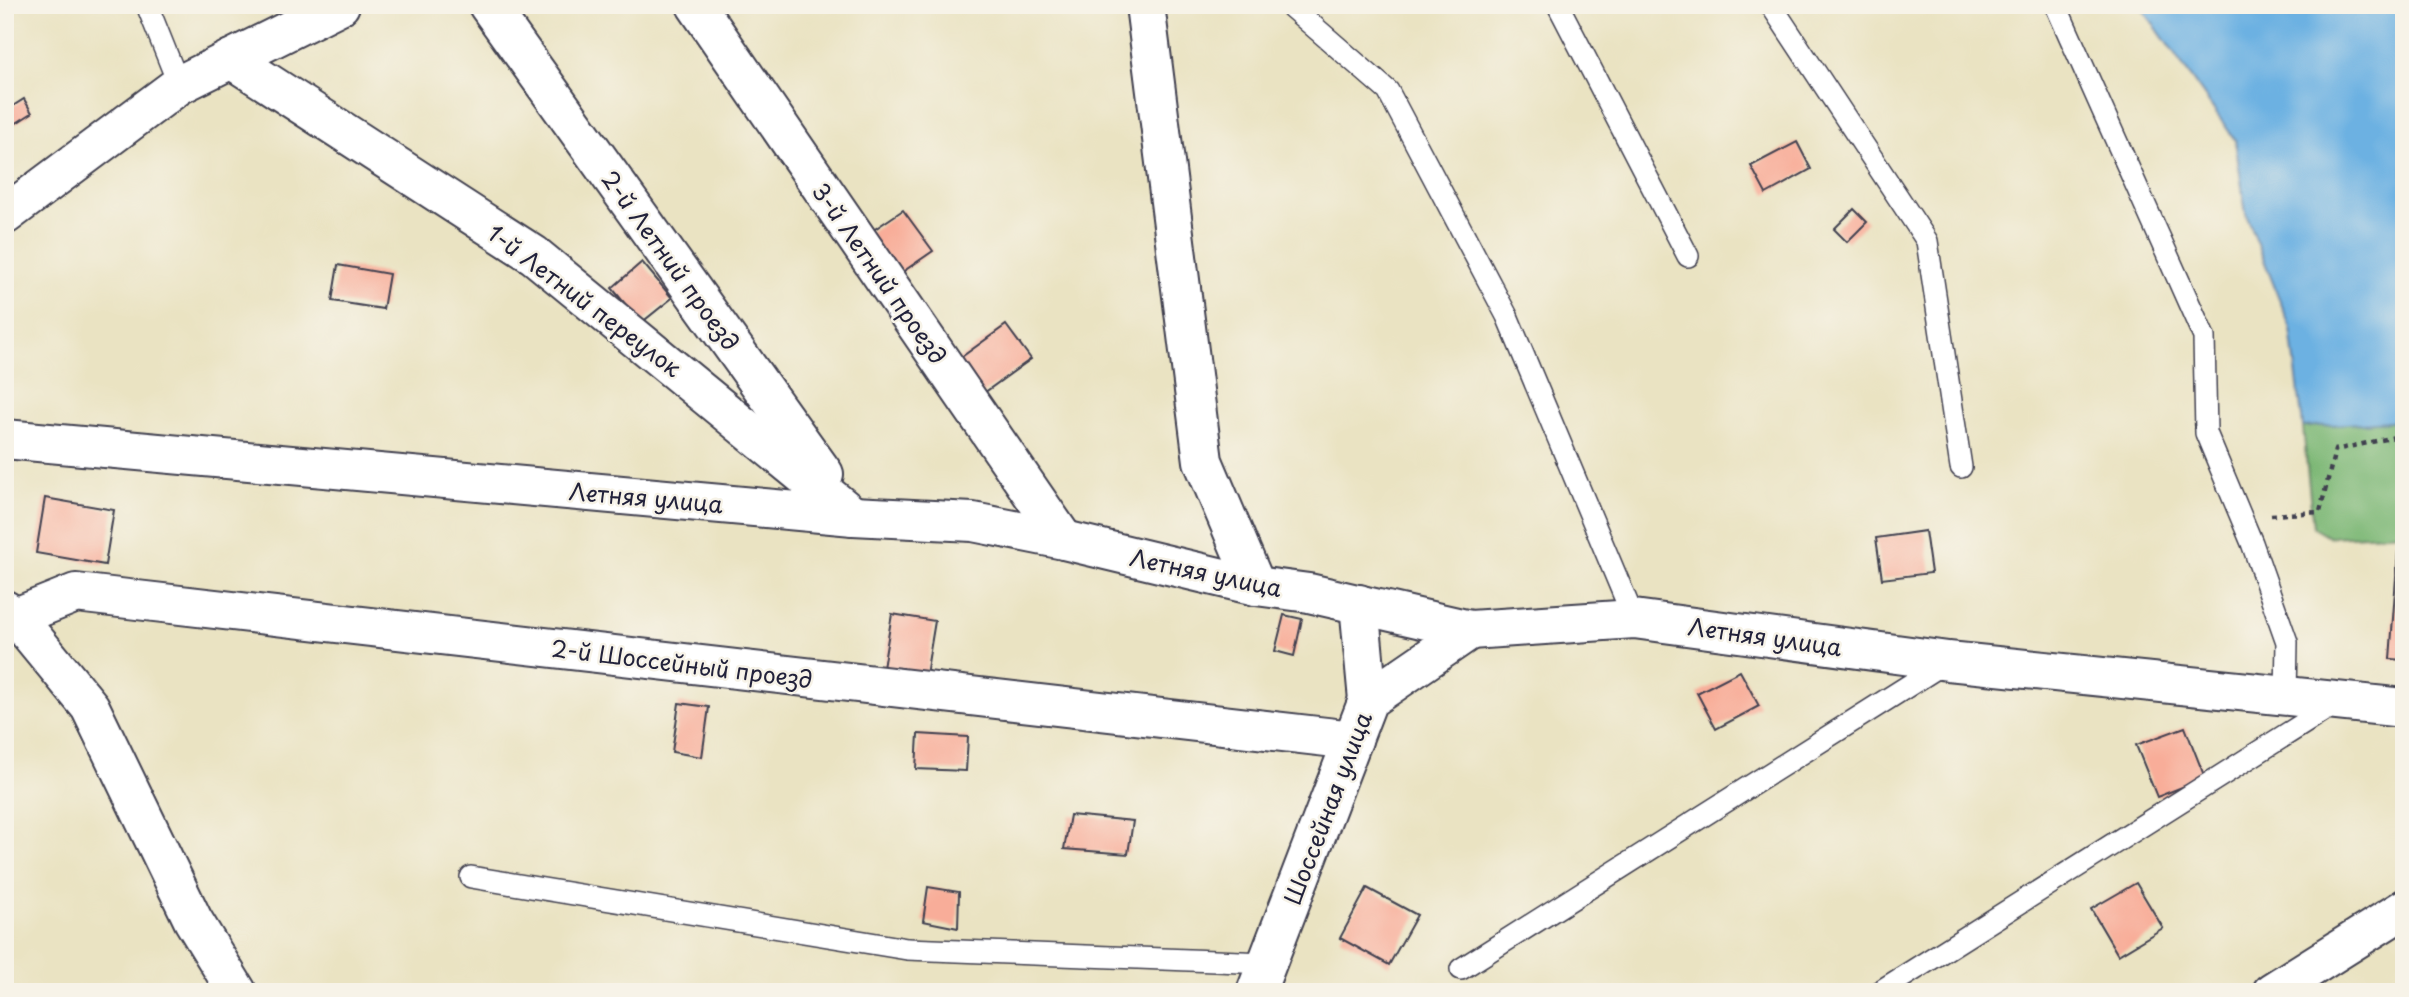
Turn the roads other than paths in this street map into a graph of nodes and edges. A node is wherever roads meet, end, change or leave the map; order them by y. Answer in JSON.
{"nodes":[{"id":1,"x":147,"y":5,"type":"edge"},
{"id":2,"x":340,"y":5,"type":"edge"},
{"id":3,"x":488,"y":5,"type":"edge"},
{"id":4,"x":696,"y":5,"type":"edge"},
{"id":5,"x":1145,"y":5,"type":"edge"},
{"id":6,"x":1289,"y":5,"type":"edge"},
{"id":7,"x":1558,"y":5,"type":"edge"},
{"id":8,"x":1770,"y":5,"type":"edge"},
{"id":9,"x":2057,"y":8,"type":"dead end"},
{"id":10,"x":231,"y":59,"type":"junction"},
{"id":11,"x":179,"y":85,"type":"junction"},
{"id":12,"x":5,"y":215,"type":"edge"},
{"id":13,"x":1688,"y":256,"type":"dead end"},
{"id":14,"x":5,"y":439,"type":"edge"},
{"id":15,"x":1961,"y":467,"type":"dead end"},
{"id":16,"x":853,"y":516,"type":"junction"},
{"id":17,"x":1064,"y":540,"type":"junction"},
{"id":18,"x":1255,"y":586,"type":"junction"},
{"id":19,"x":1359,"y":604,"type":"junction"},
{"id":20,"x":10,"y":614,"type":"edge"},
{"id":21,"x":1634,"y":619,"type":"junction"},
{"id":22,"x":1470,"y":630,"type":"junction"},
{"id":23,"x":1948,"y":661,"type":"junction"},
{"id":24,"x":2286,"y":695,"type":"junction"},
{"id":25,"x":1368,"y":700,"type":"junction"},
{"id":26,"x":2339,"y":701,"type":"junction"},
{"id":27,"x":2404,"y":708,"type":"edge"},
{"id":28,"x":1353,"y":740,"type":"junction"},
{"id":29,"x":471,"y":877,"type":"dead end"},
{"id":30,"x":2404,"y":909,"type":"edge"},
{"id":31,"x":1461,"y":969,"type":"dead end"},
{"id":32,"x":1262,"y":977,"type":"edge"},
{"id":33,"x":237,"y":992,"type":"edge"},
{"id":34,"x":1879,"y":992,"type":"edge"},
{"id":35,"x":2272,"y":992,"type":"edge"}],
"edges":[{"from":1,"to":11,"type":"lane"},
{"from":2,"to":10,"type":"street"},
{"from":3,"to":16,"type":"street","name":"2-й Летний проезд"},
{"from":4,"to":17,"type":"street","name":"3-й Летний проезд"},
{"from":5,"to":18,"type":"street"},
{"from":6,"to":21,"type":"lane"},
{"from":7,"to":13,"type":"lane"},
{"from":8,"to":15,"type":"lane"},
{"from":9,"to":24,"type":"lane"},
{"from":10,"to":11,"type":"street"},
{"from":10,"to":16,"type":"street","name":"1-й Летний переулок"},
{"from":11,"to":12,"type":"street"},
{"from":14,"to":16,"type":"street","name":"Летняя улица"},
{"from":16,"to":17,"type":"street","name":"Летняя улица"},
{"from":17,"to":18,"type":"street","name":"Летняя улица"},
{"from":18,"to":19,"type":"street","name":"Летняя улица"},
{"from":19,"to":22,"type":"street","name":"Летняя улица"},
{"from":19,"to":25,"type":"street"},
{"from":20,"to":28,"type":"street","name":"2-й Шоссейный проезд"},
{"from":20,"to":33,"type":"street"},
{"from":21,"to":22,"type":"street","name":"Летняя улица"},
{"from":21,"to":23,"type":"street","name":"Летняя улица"},
{"from":22,"to":25,"type":"street","name":"Шоссейная улица"},
{"from":23,"to":24,"type":"street","name":"Летняя улица"},
{"from":23,"to":31,"type":"lane"},
{"from":24,"to":26,"type":"street","name":"Летняя улица"},
{"from":25,"to":28,"type":"street","name":"Шоссейная улица"},
{"from":26,"to":27,"type":"street","name":"Летняя улица"},
{"from":26,"to":34,"type":"lane"},
{"from":28,"to":32,"type":"street","name":"Шоссейная улица"},
{"from":29,"to":32,"type":"lane"},
{"from":30,"to":35,"type":"street"}]}
